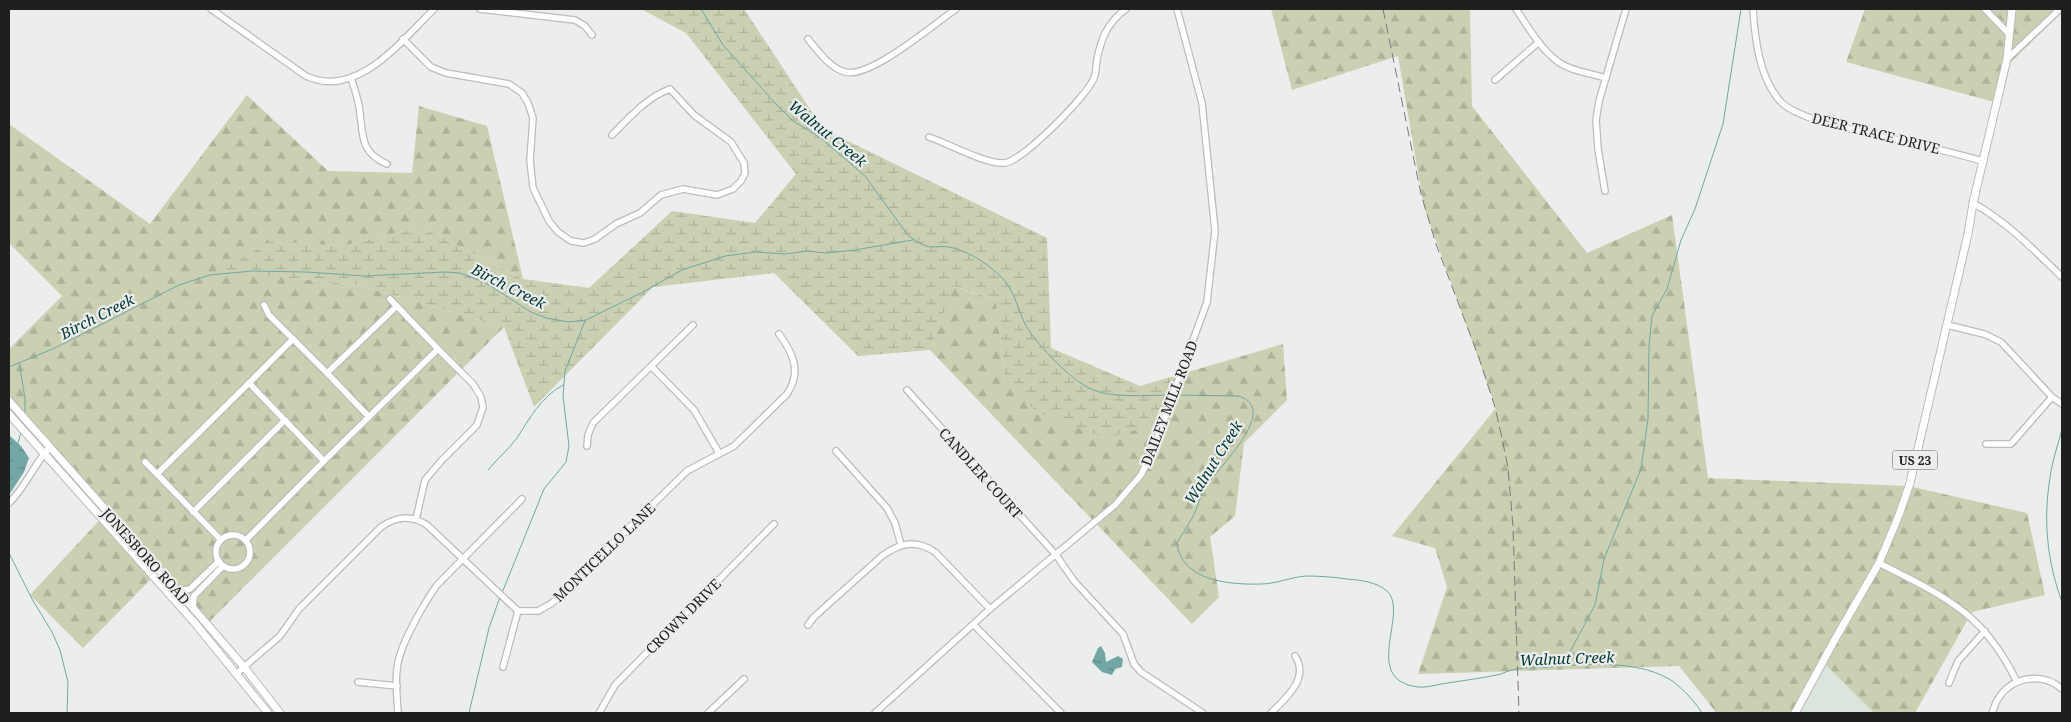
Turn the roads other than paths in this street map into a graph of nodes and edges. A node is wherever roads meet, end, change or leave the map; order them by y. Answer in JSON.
{"nodes":[{"id":1,"x":211,"y":9,"type":"edge"},
{"id":2,"x":434,"y":9,"type":"edge"},
{"id":3,"x":480,"y":9,"type":"edge"},
{"id":4,"x":1126,"y":9,"type":"edge"},
{"id":5,"x":1177,"y":9,"type":"edge"},
{"id":6,"x":1516,"y":9,"type":"edge"},
{"id":7,"x":1626,"y":9,"type":"edge"},
{"id":8,"x":1753,"y":9,"type":"edge"},
{"id":9,"x":1985,"y":9,"type":"edge"},
{"id":10,"x":2012,"y":9,"type":"edge"},
{"id":11,"x":2060,"y":9,"type":"edge"},
{"id":12,"x":952,"y":10,"type":"edge"},
{"id":13,"x":2009,"y":34,"type":"junction"},
{"id":14,"x":592,"y":35,"type":"dead end"},
{"id":15,"x":403,"y":39,"type":"junction"},
{"id":16,"x":808,"y":39,"type":"dead end"},
{"id":17,"x":1539,"y":42,"type":"junction"},
{"id":18,"x":2007,"y":59,"type":"junction"},
{"id":19,"x":351,"y":78,"type":"junction"},
{"id":20,"x":1606,"y":78,"type":"junction"},
{"id":21,"x":1495,"y":80,"type":"dead end"},
{"id":22,"x":612,"y":135,"type":"dead end"},
{"id":23,"x":930,"y":137,"type":"dead end"},
{"id":24,"x":1982,"y":161,"type":"junction"},
{"id":25,"x":387,"y":164,"type":"dead end"},
{"id":26,"x":1605,"y":191,"type":"dead end"},
{"id":27,"x":1973,"y":203,"type":"junction"},
{"id":28,"x":2062,"y":277,"type":"edge"},
{"id":29,"x":390,"y":299,"type":"dead end"},
{"id":30,"x":264,"y":304,"type":"dead end"},
{"id":31,"x":396,"y":306,"type":"junction"},
{"id":32,"x":693,"y":325,"type":"dead end"},
{"id":33,"x":1947,"y":325,"type":"junction"},
{"id":34,"x":779,"y":334,"type":"dead end"},
{"id":35,"x":293,"y":339,"type":"junction"},
{"id":36,"x":438,"y":349,"type":"junction"},
{"id":37,"x":652,"y":367,"type":"junction"},
{"id":38,"x":327,"y":374,"type":"junction"},
{"id":39,"x":249,"y":383,"type":"junction"},
{"id":40,"x":907,"y":390,"type":"dead end"},
{"id":41,"x":2052,"y":397,"type":"junction"},
{"id":42,"x":9,"y":401,"type":"edge"},
{"id":43,"x":2062,"y":404,"type":"edge"},
{"id":44,"x":9,"y":414,"type":"edge"},
{"id":45,"x":369,"y":417,"type":"junction"},
{"id":46,"x":285,"y":420,"type":"junction"},
{"id":47,"x":1986,"y":444,"type":"dead end"},
{"id":48,"x":587,"y":446,"type":"dead end"},
{"id":49,"x":50,"y":448,"type":"junction"},
{"id":50,"x":836,"y":451,"type":"dead end"},
{"id":51,"x":44,"y":453,"type":"junction"},
{"id":52,"x":719,"y":453,"type":"junction"},
{"id":53,"x":324,"y":461,"type":"junction"},
{"id":54,"x":145,"y":462,"type":"dead end"},
{"id":55,"x":157,"y":474,"type":"junction"},
{"id":56,"x":522,"y":499,"type":"dead end"},
{"id":57,"x":9,"y":503,"type":"edge"},
{"id":58,"x":193,"y":512,"type":"junction"},
{"id":59,"x":416,"y":519,"type":"junction"},
{"id":60,"x":774,"y":524,"type":"dead end"},
{"id":61,"x":221,"y":540,"type":"junction"},
{"id":62,"x":246,"y":540,"type":"junction"},
{"id":63,"x":901,"y":545,"type":"junction"},
{"id":64,"x":1056,"y":555,"type":"junction"},
{"id":65,"x":463,"y":559,"type":"junction"},
{"id":66,"x":221,"y":563,"type":"junction"},
{"id":67,"x":1879,"y":563,"type":"junction"},
{"id":68,"x":178,"y":592,"type":"junction"},
{"id":69,"x":193,"y":608,"type":"junction"},
{"id":70,"x":990,"y":609,"type":"junction"},
{"id":71,"x":518,"y":611,"type":"junction"},
{"id":72,"x":808,"y":625,"type":"dead end"},
{"id":73,"x":974,"y":625,"type":"junction"},
{"id":74,"x":1985,"y":631,"type":"junction"},
{"id":75,"x":1296,"y":656,"type":"dead end"},
{"id":76,"x":244,"y":667,"type":"junction"},
{"id":77,"x":504,"y":667,"type":"dead end"},
{"id":78,"x":237,"y":673,"type":"junction"},
{"id":79,"x":744,"y":679,"type":"dead end"},
{"id":80,"x":358,"y":682,"type":"dead end"},
{"id":81,"x":2017,"y":682,"type":"junction"},
{"id":82,"x":1949,"y":683,"type":"dead end"},
{"id":83,"x":397,"y":686,"type":"junction"},
{"id":84,"x":2062,"y":689,"type":"edge"},
{"id":85,"x":268,"y":713,"type":"edge"},
{"id":86,"x":280,"y":713,"type":"edge"},
{"id":87,"x":398,"y":713,"type":"edge"},
{"id":88,"x":599,"y":713,"type":"edge"},
{"id":89,"x":708,"y":713,"type":"edge"},
{"id":90,"x":875,"y":713,"type":"edge"},
{"id":91,"x":1061,"y":713,"type":"edge"},
{"id":92,"x":1202,"y":713,"type":"edge"},
{"id":93,"x":1271,"y":713,"type":"edge"},
{"id":94,"x":1796,"y":713,"type":"edge"},
{"id":95,"x":1992,"y":713,"type":"edge"}],
"edges":[{"from":1,"to":19,"type":"street"},
{"from":2,"to":15,"type":"street"},
{"from":3,"to":14,"type":"street"},
{"from":4,"to":23,"type":"street"},
{"from":5,"to":64,"type":"street","name":"DAILEY MILL ROAD"},
{"from":6,"to":17,"type":"street"},
{"from":7,"to":20,"type":"street"},
{"from":8,"to":24,"type":"street","name":"DEER TRACE DRIVE"},
{"from":9,"to":13,"type":"street"},
{"from":10,"to":13,"type":"main road","number":"US 23"},
{"from":11,"to":18,"type":"street"},
{"from":12,"to":16,"type":"street"},
{"from":13,"to":18,"type":"main road","number":"US 23"},
{"from":15,"to":19,"type":"street"},
{"from":15,"to":22,"type":"street"},
{"from":17,"to":20,"type":"street"},
{"from":17,"to":21,"type":"street"},
{"from":18,"to":24,"type":"main road","number":"US 23"},
{"from":19,"to":25,"type":"street"},
{"from":20,"to":26,"type":"street"},
{"from":24,"to":27,"type":"main road","number":"US 23"},
{"from":27,"to":28,"type":"street"},
{"from":27,"to":33,"type":"main road","number":"US 23"},
{"from":29,"to":31,"type":"street"},
{"from":30,"to":35,"type":"street"},
{"from":31,"to":36,"type":"street"},
{"from":31,"to":38,"type":"street"},
{"from":32,"to":37,"type":"street"},
{"from":33,"to":41,"type":"street"},
{"from":33,"to":67,"type":"main road","number":"US 23"},
{"from":34,"to":52,"type":"street","name":"MONTICELLO LANE"},
{"from":35,"to":38,"type":"street"},
{"from":35,"to":39,"type":"street"},
{"from":36,"to":45,"type":"street"},
{"from":36,"to":59,"type":"street"},
{"from":37,"to":48,"type":"street"},
{"from":37,"to":52,"type":"street"},
{"from":38,"to":45,"type":"street"},
{"from":39,"to":46,"type":"street"},
{"from":39,"to":55,"type":"street"},
{"from":40,"to":64,"type":"street","name":"CANDLER COURT"},
{"from":41,"to":43,"type":"street"},
{"from":41,"to":47,"type":"street"},
{"from":42,"to":49,"type":"main road","name":"JONESBORO ROAD"},
{"from":44,"to":51,"type":"main road","name":"JONESBORO ROAD"},
{"from":45,"to":53,"type":"street"},
{"from":46,"to":53,"type":"street"},
{"from":46,"to":58,"type":"street"},
{"from":49,"to":51,"type":"street"},
{"from":49,"to":68,"type":"main road","name":"JONESBORO ROAD"},
{"from":50,"to":63,"type":"street"},
{"from":51,"to":57,"type":"street"},
{"from":51,"to":78,"type":"main road","name":"JONESBORO ROAD"},
{"from":52,"to":71,"type":"street","name":"MONTICELLO LANE"},
{"from":53,"to":62,"type":"street"},
{"from":54,"to":55,"type":"street"},
{"from":55,"to":58,"type":"street"},
{"from":56,"to":65,"type":"street"},
{"from":58,"to":61,"type":"street"},
{"from":59,"to":65,"type":"street"},
{"from":59,"to":76,"type":"street"},
{"from":60,"to":88,"type":"street","name":"CROWN DRIVE"},
{"from":61,"to":62,"type":"street"},
{"from":61,"to":66,"type":"street"},
{"from":62,"to":66,"type":"street"},
{"from":63,"to":70,"type":"street"},
{"from":63,"to":72,"type":"street"},
{"from":64,"to":70,"type":"street","name":"DAILEY MILL ROAD"},
{"from":64,"to":92,"type":"street","name":"CANDLER COURT"},
{"from":65,"to":71,"type":"street"},
{"from":65,"to":83,"type":"street"},
{"from":66,"to":68,"type":"street"},
{"from":66,"to":69,"type":"street"},
{"from":67,"to":74,"type":"street"},
{"from":67,"to":94,"type":"main road","number":"US 23"},
{"from":68,"to":69,"type":"main road","name":"JONESBORO ROAD"},
{"from":69,"to":76,"type":"main road","name":"JONESBORO ROAD"},
{"from":70,"to":73,"type":"street","name":"DAILEY MILL ROAD"},
{"from":71,"to":77,"type":"street"},
{"from":73,"to":90,"type":"street","name":"DAILEY MILL ROAD"},
{"from":73,"to":91,"type":"street"},
{"from":74,"to":81,"type":"street"},
{"from":74,"to":82,"type":"street"},
{"from":75,"to":93,"type":"street"},
{"from":76,"to":78,"type":"street"},
{"from":76,"to":86,"type":"main road","name":"JONESBORO ROAD"},
{"from":78,"to":85,"type":"main road","name":"JONESBORO ROAD"},
{"from":79,"to":89,"type":"street"},
{"from":80,"to":83,"type":"street"},
{"from":81,"to":84,"type":"street"},
{"from":81,"to":95,"type":"street"},
{"from":83,"to":87,"type":"street"}]}
